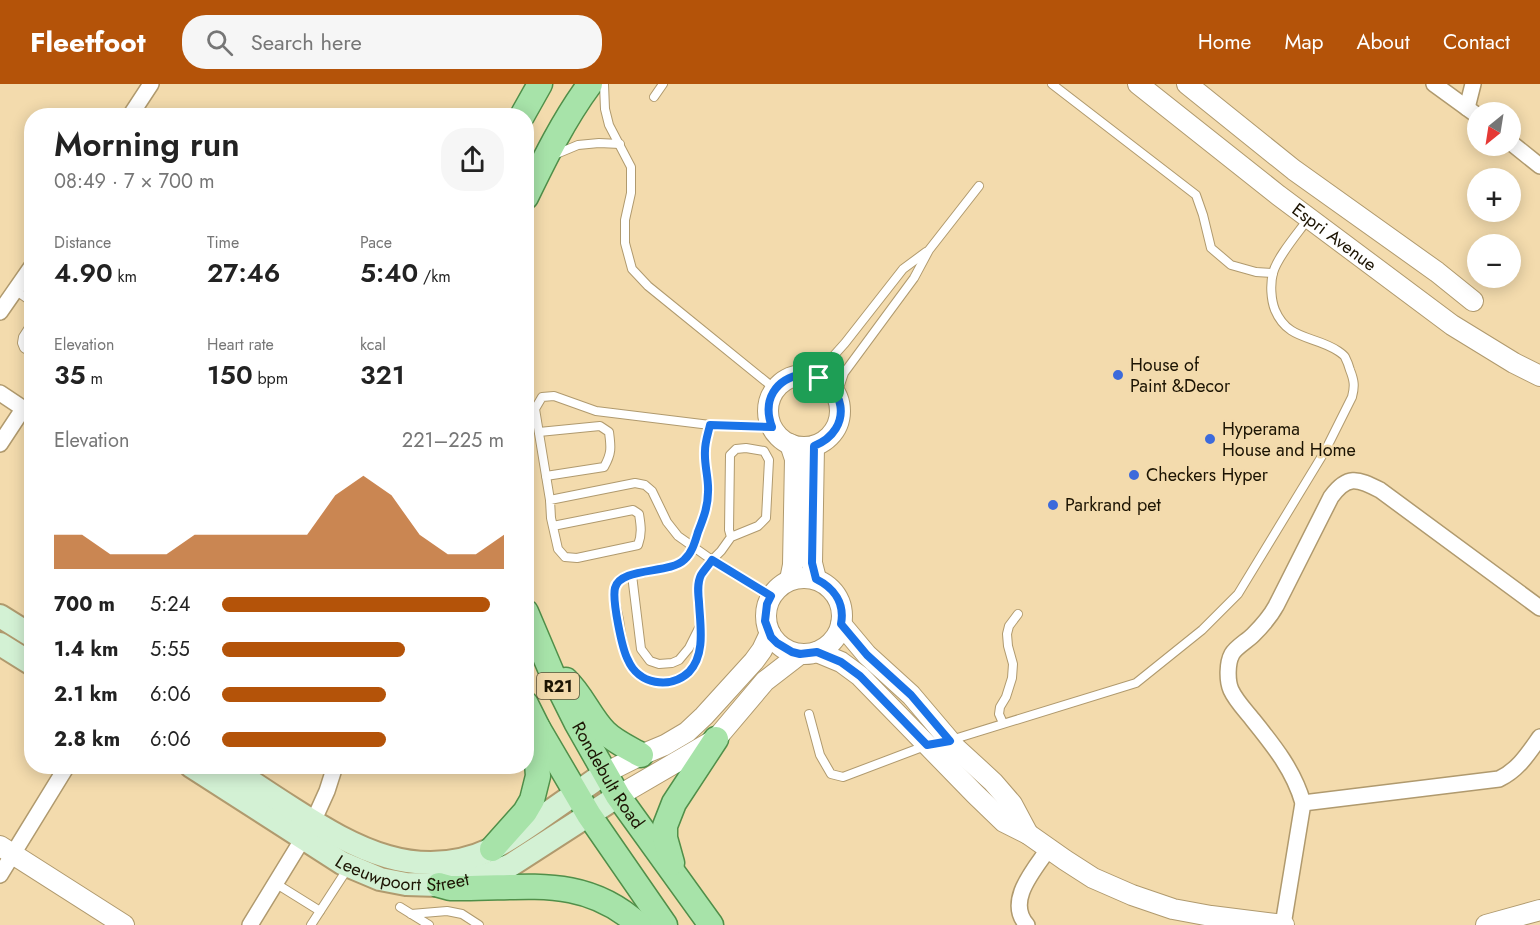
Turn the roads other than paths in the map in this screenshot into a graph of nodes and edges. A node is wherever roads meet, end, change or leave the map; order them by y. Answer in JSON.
{"nodes":[{"id":1,"x":151,"y":84,"type":"edge"},
{"id":2,"x":540,"y":84,"type":"edge"},
{"id":3,"x":590,"y":84,"type":"edge"},
{"id":4,"x":604,"y":84,"type":"edge"},
{"id":5,"x":663,"y":84,"type":"edge"},
{"id":6,"x":1052,"y":84,"type":"edge"},
{"id":7,"x":1138,"y":84,"type":"edge"},
{"id":8,"x":1187,"y":84,"type":"edge"},
{"id":9,"x":1434,"y":84,"type":"edge"},
{"id":10,"x":1473,"y":84,"type":"edge"},
{"id":11,"x":654,"y":97,"type":"dead end"},
{"id":12,"x":1472,"y":102,"type":"edge"},
{"id":13,"x":135,"y":108,"type":"edge"},
{"id":14,"x":526,"y":108,"type":"edge"},
{"id":15,"x":1467,"y":108,"type":"edge"},
{"id":16,"x":620,"y":144,"type":"junction"},
{"id":17,"x":1521,"y":151,"type":"edge"},
{"id":18,"x":545,"y":158,"type":"junction"},
{"id":19,"x":1540,"y":166,"type":"edge"},
{"id":20,"x":1294,"y":170,"type":"junction"},
{"id":21,"x":534,"y":181,"type":"edge"},
{"id":22,"x":979,"y":186,"type":"dead end"},
{"id":23,"x":1309,"y":218,"type":"junction"},
{"id":24,"x":929,"y":250,"type":"junction"},
{"id":25,"x":1273,"y":273,"type":"junction"},
{"id":26,"x":24,"y":277,"type":"edge"},
{"id":27,"x":15,"y":290,"type":"junction"},
{"id":28,"x":24,"y":296,"type":"edge"},
{"id":29,"x":1473,"y":301,"type":"dead end"},
{"id":30,"x":0,"y":312,"type":"edge"},
{"id":31,"x":811,"y":375,"type":"junction"},
{"id":32,"x":1540,"y":376,"type":"edge"},
{"id":33,"x":775,"y":389,"type":"junction"},
{"id":34,"x":0,"y":393,"type":"edge"},
{"id":35,"x":837,"y":394,"type":"junction"},
{"id":36,"x":24,"y":404,"type":"edge"},
{"id":37,"x":24,"y":413,"type":"edge"},
{"id":38,"x":710,"y":425,"type":"junction"},
{"id":39,"x":772,"y":427,"type":"junction"},
{"id":40,"x":539,"y":432,"type":"junction"},
{"id":41,"x":0,"y":444,"type":"edge"},
{"id":42,"x":790,"y":444,"type":"junction"},
{"id":43,"x":814,"y":446,"type":"junction"},
{"id":44,"x":546,"y":476,"type":"junction"},
{"id":45,"x":550,"y":500,"type":"junction"},
{"id":46,"x":554,"y":526,"type":"junction"},
{"id":47,"x":731,"y":537,"type":"junction"},
{"id":48,"x":694,"y":547,"type":"junction"},
{"id":49,"x":712,"y":560,"type":"junction"},
{"id":50,"x":632,"y":575,"type":"junction"},
{"id":51,"x":816,"y":579,"type":"junction"},
{"id":52,"x":790,"y":580,"type":"junction"},
{"id":53,"x":771,"y":596,"type":"junction"},
{"id":54,"x":1540,"y":608,"type":"edge"},
{"id":55,"x":1018,"y":614,"type":"dead end"},
{"id":56,"x":0,"y":616,"type":"edge"},
{"id":57,"x":841,"y":624,"type":"junction"},
{"id":58,"x":700,"y":627,"type":"junction"},
{"id":59,"x":534,"y":630,"type":"edge"},
{"id":60,"x":24,"y":631,"type":"edge"},
{"id":61,"x":770,"y":633,"type":"junction"},
{"id":62,"x":0,"y":644,"type":"edge"},
{"id":63,"x":809,"y":653,"type":"junction"},
{"id":64,"x":24,"y":659,"type":"edge"},
{"id":65,"x":550,"y":667,"type":"junction"},
{"id":66,"x":809,"y":714,"type":"dead end"},
{"id":67,"x":534,"y":720,"type":"edge"},
{"id":68,"x":1002,"y":723,"type":"junction"},
{"id":69,"x":538,"y":728,"type":"junction"},
{"id":70,"x":1540,"y":737,"type":"edge"},
{"id":71,"x":716,"y":739,"type":"junction"},
{"id":72,"x":950,"y":741,"type":"junction"},
{"id":73,"x":927,"y":745,"type":"junction"},
{"id":74,"x":641,"y":755,"type":"junction"},
{"id":75,"x":605,"y":773,"type":"junction"},
{"id":76,"x":62,"y":774,"type":"edge"},
{"id":77,"x":206,"y":774,"type":"edge"},
{"id":78,"x":238,"y":774,"type":"edge"},
{"id":79,"x":332,"y":774,"type":"edge"},
{"id":80,"x":575,"y":794,"type":"junction"},
{"id":81,"x":618,"y":796,"type":"junction"},
{"id":82,"x":1303,"y":803,"type":"junction"},
{"id":83,"x":589,"y":815,"type":"junction"},
{"id":84,"x":308,"y":830,"type":"junction"},
{"id":85,"x":1028,"y":834,"type":"junction"},
{"id":86,"x":1049,"y":848,"type":"junction"},
{"id":87,"x":492,"y":849,"type":"junction"},
{"id":88,"x":6,"y":850,"type":"edge"},
{"id":89,"x":349,"y":866,"type":"junction"},
{"id":90,"x":675,"y":874,"type":"junction"},
{"id":91,"x":0,"y":875,"type":"edge"},
{"id":92,"x":275,"y":883,"type":"junction"},
{"id":93,"x":439,"y":885,"type":"junction"},
{"id":94,"x":400,"y":907,"type":"dead end"},
{"id":95,"x":1540,"y":910,"type":"edge"},
{"id":96,"x":320,"y":911,"type":"junction"},
{"id":97,"x":411,"y":914,"type":"junction"},
{"id":98,"x":124,"y":925,"type":"edge"},
{"id":99,"x":250,"y":925,"type":"edge"},
{"id":100,"x":311,"y":925,"type":"edge"},
{"id":101,"x":429,"y":925,"type":"edge"},
{"id":102,"x":479,"y":925,"type":"edge"},
{"id":103,"x":639,"y":925,"type":"edge"},
{"id":104,"x":665,"y":925,"type":"edge"},
{"id":105,"x":711,"y":925,"type":"edge"},
{"id":106,"x":1027,"y":925,"type":"edge"},
{"id":107,"x":1283,"y":925,"type":"edge"},
{"id":108,"x":1485,"y":925,"type":"edge"}],
"edges":[{"from":1,"to":13,"type":"street"},
{"from":2,"to":14,"type":"main road"},
{"from":3,"to":18,"type":"main road"},
{"from":4,"to":16,"type":"lane"},
{"from":5,"to":11,"type":"lane"},
{"from":6,"to":25,"type":"lane"},
{"from":7,"to":23,"type":"street","name":"Espri Avenue"},
{"from":8,"to":20,"type":"street","name":"Espri Avenue"},
{"from":9,"to":15,"type":"street"},
{"from":10,"to":12,"type":"street"},
{"from":16,"to":18,"type":"lane"},
{"from":16,"to":33,"type":"lane"},
{"from":17,"to":19,"type":"street"},
{"from":18,"to":21,"type":"main road"},
{"from":20,"to":23,"type":"street"},
{"from":20,"to":29,"type":"street","name":"Espri Avenue"},
{"from":22,"to":24,"type":"lane"},
{"from":23,"to":25,"type":"lane"},
{"from":23,"to":32,"type":"street","name":"Espri Avenue"},
{"from":24,"to":31,"type":"lane"},
{"from":24,"to":35,"type":"lane"},
{"from":25,"to":68,"type":"lane"},
{"from":26,"to":27,"type":"street"},
{"from":27,"to":28,"type":"lane"},
{"from":27,"to":30,"type":"street"},
{"from":31,"to":33,"type":"street"},
{"from":31,"to":35,"type":"street"},
{"from":33,"to":39,"type":"street"},
{"from":34,"to":36,"type":"street"},
{"from":35,"to":43,"type":"street"},
{"from":37,"to":41,"type":"street"},
{"from":38,"to":39,"type":"lane"},
{"from":38,"to":40,"type":"lane"},
{"from":38,"to":48,"type":"lane"},
{"from":39,"to":42,"type":"street"},
{"from":40,"to":44,"type":"lane"},
{"from":40,"to":44,"type":"lane"},
{"from":42,"to":43,"type":"street"},
{"from":42,"to":52,"type":"street"},
{"from":43,"to":51,"type":"street"},
{"from":44,"to":45,"type":"lane"},
{"from":45,"to":46,"type":"lane"},
{"from":45,"to":48,"type":"lane"},
{"from":46,"to":46,"type":"lane"},
{"from":47,"to":47,"type":"lane"},
{"from":47,"to":49,"type":"lane"},
{"from":48,"to":49,"type":"lane"},
{"from":48,"to":50,"type":"lane"},
{"from":49,"to":53,"type":"lane"},
{"from":49,"to":58,"type":"lane"},
{"from":50,"to":58,"type":"lane"},
{"from":50,"to":58,"type":"lane"},
{"from":51,"to":52,"type":"street"},
{"from":51,"to":57,"type":"street"},
{"from":52,"to":53,"type":"street"},
{"from":53,"to":61,"type":"street"},
{"from":54,"to":82,"type":"street"},
{"from":55,"to":68,"type":"lane"},
{"from":56,"to":60,"type":"main road"},
{"from":57,"to":63,"type":"street"},
{"from":57,"to":72,"type":"street"},
{"from":59,"to":65,"type":"main road","name":"Rondebult Road","number":"R21"},
{"from":61,"to":63,"type":"street"},
{"from":61,"to":74,"type":"street"},
{"from":62,"to":64,"type":"main road"},
{"from":63,"to":71,"type":"street"},
{"from":63,"to":73,"type":"street"},
{"from":65,"to":74,"type":"main road"},
{"from":65,"to":75,"type":"main road","name":"Rondebult Road","number":"R21"},
{"from":66,"to":73,"type":"lane"},
{"from":67,"to":69,"type":"main road","name":"Rondebult Road","number":"R21"},
{"from":68,"to":72,"type":"lane"},
{"from":69,"to":80,"type":"main road","name":"Rondebult Road","number":"R21"},
{"from":69,"to":87,"type":"main road"},
{"from":70,"to":82,"type":"street"},
{"from":71,"to":81,"type":"street"},
{"from":71,"to":90,"type":"main road"},
{"from":72,"to":73,"type":"lane"},
{"from":72,"to":85,"type":"street"},
{"from":73,"to":85,"type":"street"},
{"from":74,"to":75,"type":"street"},
{"from":75,"to":80,"type":"main road","name":"Leeuwpoort Street"},
{"from":75,"to":81,"type":"main road","name":"Rondebult Road","number":"R21"},
{"from":76,"to":88,"type":"street"},
{"from":77,"to":84,"type":"main road","name":"Leeuwpoort Street"},
{"from":78,"to":84,"type":"main road","name":"Leeuwpoort Street"},
{"from":79,"to":84,"type":"street"},
{"from":80,"to":83,"type":"main road","name":"Rondebult Road","number":"R21"},
{"from":80,"to":87,"type":"main road","name":"Leeuwpoort Street"},
{"from":81,"to":83,"type":"main road","name":"Leeuwpoort Street"},
{"from":81,"to":90,"type":"main road","name":"Rondebult Road","number":"R21"},
{"from":82,"to":107,"type":"street"},
{"from":83,"to":93,"type":"main road","name":"Leeuwpoort Street"},
{"from":83,"to":104,"type":"main road","name":"Rondebult Road","number":"R21"},
{"from":84,"to":87,"type":"main road","name":"Leeuwpoort Street"},
{"from":84,"to":89,"type":"main road","name":"Leeuwpoort Street"},
{"from":84,"to":92,"type":"street"},
{"from":85,"to":86,"type":"street"},
{"from":86,"to":106,"type":"street"},
{"from":86,"to":107,"type":"street"},
{"from":88,"to":91,"type":"street"},
{"from":88,"to":98,"type":"street"},
{"from":89,"to":93,"type":"main road","name":"Leeuwpoort Street"},
{"from":89,"to":96,"type":"lane"},
{"from":90,"to":105,"type":"main road","name":"Rondebult Road","number":"R21"},
{"from":92,"to":96,"type":"lane"},
{"from":92,"to":99,"type":"street"},
{"from":93,"to":103,"type":"main road"},
{"from":94,"to":97,"type":"lane"},
{"from":95,"to":108,"type":"street"},
{"from":96,"to":100,"type":"lane"},
{"from":97,"to":101,"type":"lane"},
{"from":97,"to":102,"type":"lane"}]}
